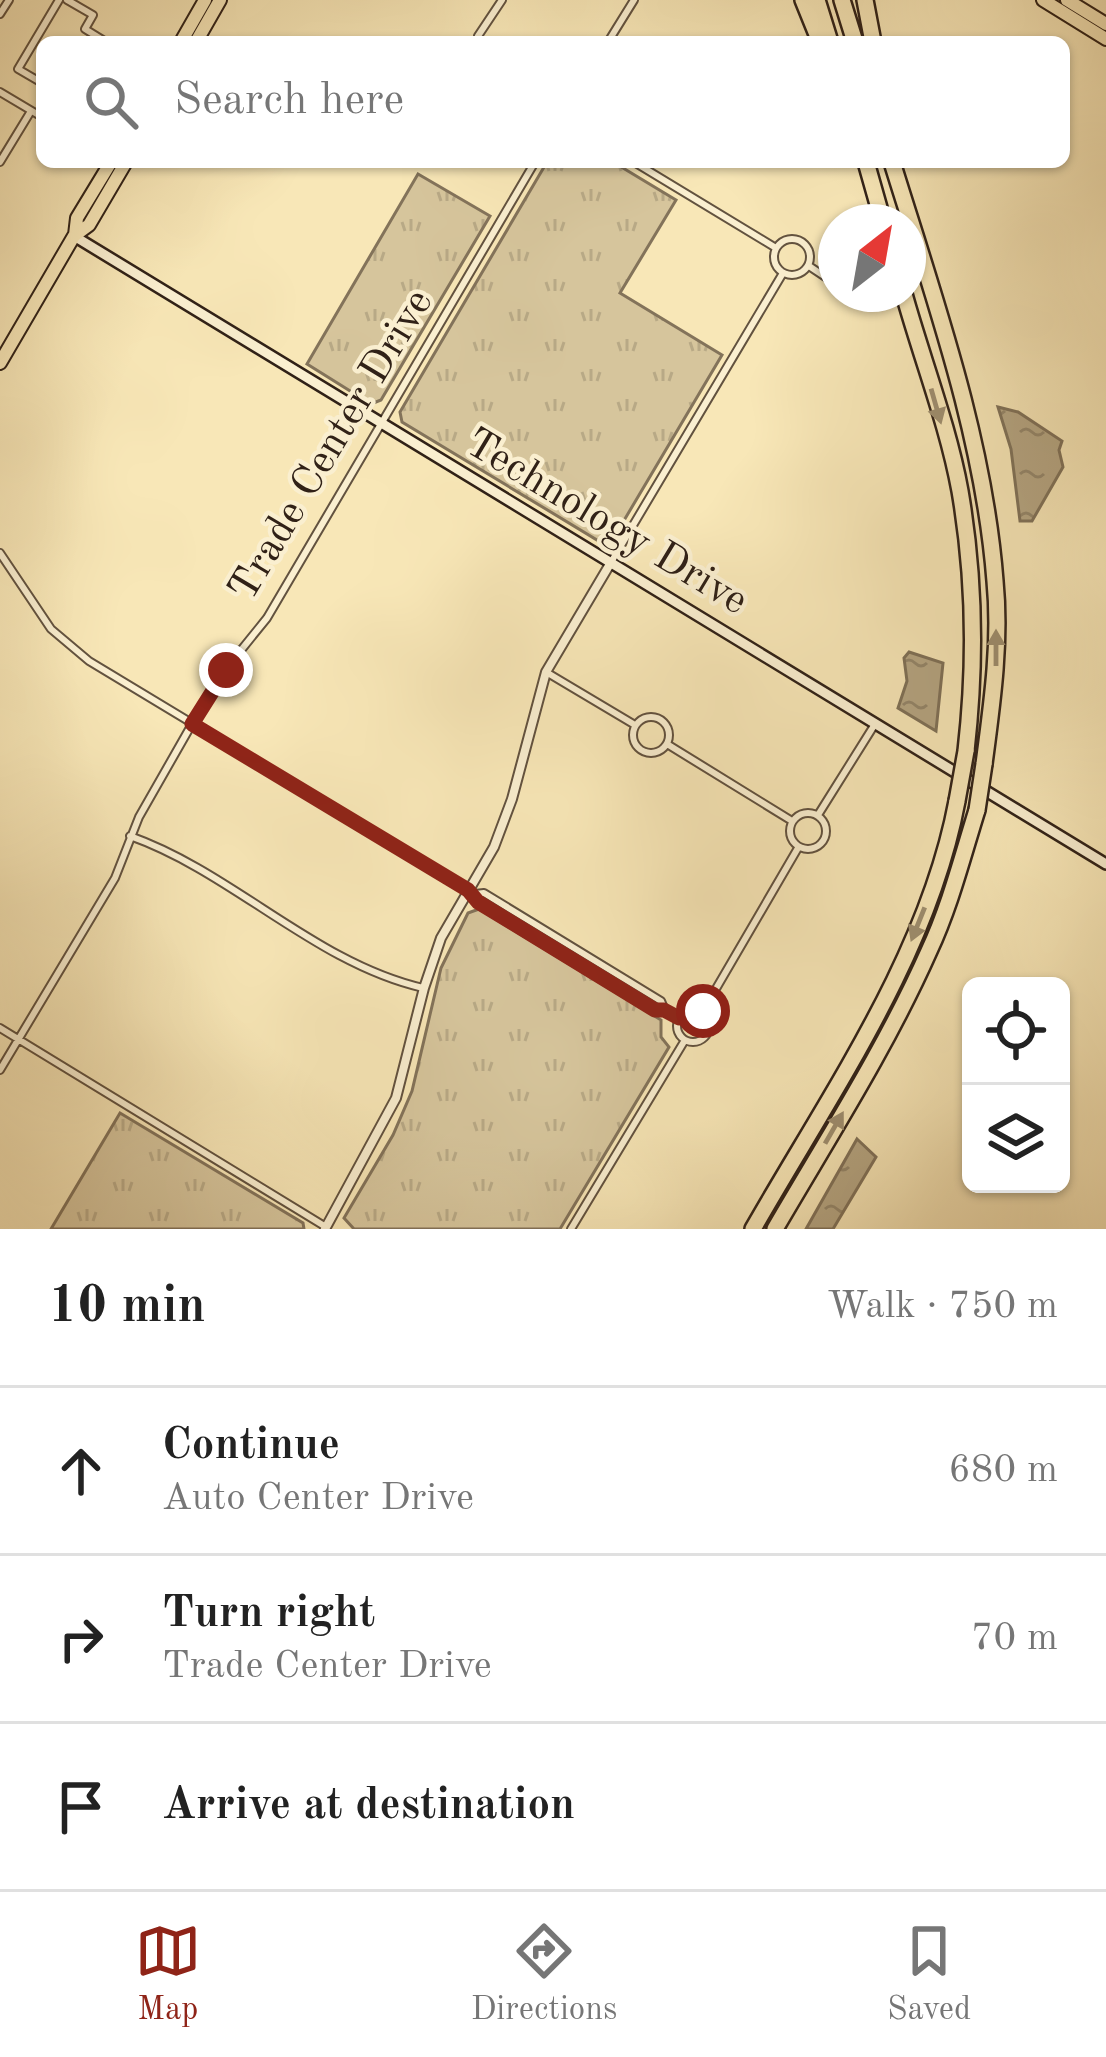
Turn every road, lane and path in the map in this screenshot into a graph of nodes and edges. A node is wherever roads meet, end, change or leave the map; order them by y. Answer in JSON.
{"nodes":[{"id":1,"x":9,"y":0,"type":"edge"},
{"id":2,"x":63,"y":0,"type":"edge"},
{"id":3,"x":205,"y":0,"type":"edge"},
{"id":4,"x":220,"y":0,"type":"edge"},
{"id":5,"x":502,"y":0,"type":"edge"},
{"id":6,"x":634,"y":0,"type":"edge"},
{"id":7,"x":803,"y":0,"type":"edge"},
{"id":8,"x":817,"y":0,"type":"edge"},
{"id":9,"x":842,"y":0,"type":"edge"},
{"id":10,"x":865,"y":0,"type":"edge"},
{"id":11,"x":1042,"y":0,"type":"edge"},
{"id":12,"x":1066,"y":0,"type":"edge"},
{"id":13,"x":0,"y":14,"type":"edge"},
{"id":14,"x":1106,"y":24,"type":"edge"},
{"id":15,"x":39,"y":36,"type":"edge"},
{"id":16,"x":96,"y":36,"type":"edge"},
{"id":17,"x":184,"y":36,"type":"edge"},
{"id":18,"x":199,"y":36,"type":"edge"},
{"id":19,"x":478,"y":36,"type":"dead end"},
{"id":20,"x":612,"y":36,"type":"edge"},
{"id":21,"x":818,"y":36,"type":"edge"},
{"id":22,"x":828,"y":36,"type":"edge"},
{"id":23,"x":853,"y":36,"type":"edge"},
{"id":24,"x":872,"y":36,"type":"edge"},
{"id":25,"x":1106,"y":39,"type":"edge"},
{"id":26,"x":36,"y":41,"type":"edge"},
{"id":27,"x":36,"y":79,"type":"edge"},
{"id":28,"x":0,"y":92,"type":"edge"},
{"id":29,"x":36,"y":114,"type":"edge"},
{"id":30,"x":0,"y":162,"type":"edge"},
{"id":31,"x":116,"y":168,"type":"edge"},
{"id":32,"x":531,"y":168,"type":"edge"},
{"id":33,"x":644,"y":168,"type":"edge"},
{"id":34,"x":868,"y":168,"type":"edge"},
{"id":35,"x":895,"y":168,"type":"edge"},
{"id":36,"x":878,"y":204,"type":"edge"},
{"id":37,"x":74,"y":236,"type":"junction"},
{"id":38,"x":776,"y":248,"type":"junction"},
{"id":39,"x":808,"y":266,"type":"junction"},
{"id":40,"x":818,"y":272,"type":"edge"},
{"id":41,"x":783,"y":273,"type":"junction"},
{"id":42,"x":909,"y":312,"type":"edge"},
{"id":43,"x":0,"y":363,"type":"edge"},
{"id":44,"x":380,"y":424,"type":"junction"},
{"id":45,"x":0,"y":553,"type":"edge"},
{"id":46,"x":610,"y":564,"type":"junction"},
{"id":47,"x":546,"y":672,"type":"junction"},
{"id":48,"x":192,"y":724,"type":"junction"},
{"id":49,"x":874,"y":724,"type":"junction"},
{"id":50,"x":635,"y":725,"type":"junction"},
{"id":51,"x":667,"y":744,"type":"junction"},
{"id":52,"x":818,"y":815,"type":"junction"},
{"id":53,"x":792,"y":820,"type":"junction"},
{"id":54,"x":130,"y":836,"type":"junction"},
{"id":55,"x":798,"y":848,"type":"junction"},
{"id":56,"x":1106,"y":864,"type":"edge"},
{"id":57,"x":471,"y":892,"type":"junction"},
{"id":58,"x":424,"y":988,"type":"junction"},
{"id":59,"x":703,"y":1011,"type":"junction"},
{"id":60,"x":679,"y":1018,"type":"junction"},
{"id":61,"x":0,"y":1028,"type":"edge"},
{"id":62,"x":20,"y":1039,"type":"junction"},
{"id":63,"x":685,"y":1040,"type":"junction"},
{"id":64,"x":0,"y":1070,"type":"edge"},
{"id":65,"x":327,"y":1228,"type":"edge"},
{"id":66,"x":571,"y":1229,"type":"edge"},
{"id":67,"x":753,"y":1229,"type":"edge"},
{"id":68,"x":775,"y":1229,"type":"edge"}],
"edges":[{"from":1,"to":13,"type":"street"},
{"from":2,"to":15,"type":"street"},
{"from":2,"to":16,"type":"street"},
{"from":3,"to":17,"type":"main road"},
{"from":4,"to":18,"type":"main road"},
{"from":5,"to":19,"type":"street"},
{"from":6,"to":20,"type":"street"},
{"from":7,"to":21,"type":"highway"},
{"from":8,"to":22,"type":"highway"},
{"from":9,"to":23,"type":"highway"},
{"from":10,"to":24,"type":"highway"},
{"from":11,"to":25,"type":"main road"},
{"from":12,"to":14,"type":"main road"},
{"from":26,"to":27,"type":"street"},
{"from":28,"to":29,"type":"street"},
{"from":29,"to":30,"type":"street"},
{"from":31,"to":37,"type":"main road"},
{"from":32,"to":44,"type":"street","name":"Trade Center Drive"},
{"from":33,"to":38,"type":"street"},
{"from":34,"to":36,"type":"highway"},
{"from":68,"to":35,"type":"highway","one_way":true,"bridge":true},
{"from":37,"to":43,"type":"main road"},
{"from":37,"to":44,"type":"main road","name":"Technology Drive"},
{"from":38,"to":39,"type":"street"},
{"from":38,"to":41,"type":"street"},
{"from":39,"to":40,"type":"street"},
{"from":39,"to":41,"type":"street"},
{"from":41,"to":46,"type":"street"},
{"from":42,"to":67,"type":"highway","one_way":true,"bridge":true},
{"from":44,"to":46,"type":"main road","name":"Technology Drive"},
{"from":44,"to":48,"type":"street","name":"Trade Center Drive"},
{"from":45,"to":48,"type":"street"},
{"from":46,"to":47,"type":"street"},
{"from":46,"to":49,"type":"main road","name":"Technology Drive"},
{"from":47,"to":50,"type":"street"},
{"from":47,"to":57,"type":"street"},
{"from":48,"to":54,"type":"street","name":"Trade Center Drive"},
{"from":48,"to":57,"type":"street"},
{"from":49,"to":52,"type":"street"},
{"from":49,"to":56,"type":"main road","name":"Technology Drive"},
{"from":50,"to":51,"type":"street"},
{"from":50,"to":51,"type":"street"},
{"from":51,"to":53,"type":"street"},
{"from":52,"to":53,"type":"street"},
{"from":52,"to":55,"type":"street"},
{"from":53,"to":55,"type":"street"},
{"from":54,"to":58,"type":"street"},
{"from":54,"to":62,"type":"street","name":"Trade Center Drive"},
{"from":55,"to":59,"type":"street"},
{"from":57,"to":58,"type":"street"},
{"from":57,"to":60,"type":"street"},
{"from":58,"to":65,"type":"street"},
{"from":59,"to":60,"type":"street"},
{"from":59,"to":63,"type":"street"},
{"from":60,"to":63,"type":"street"},
{"from":61,"to":62,"type":"street"},
{"from":62,"to":64,"type":"street","name":"Trade Center Drive"},
{"from":62,"to":65,"type":"street"},
{"from":63,"to":66,"type":"street"}]}
